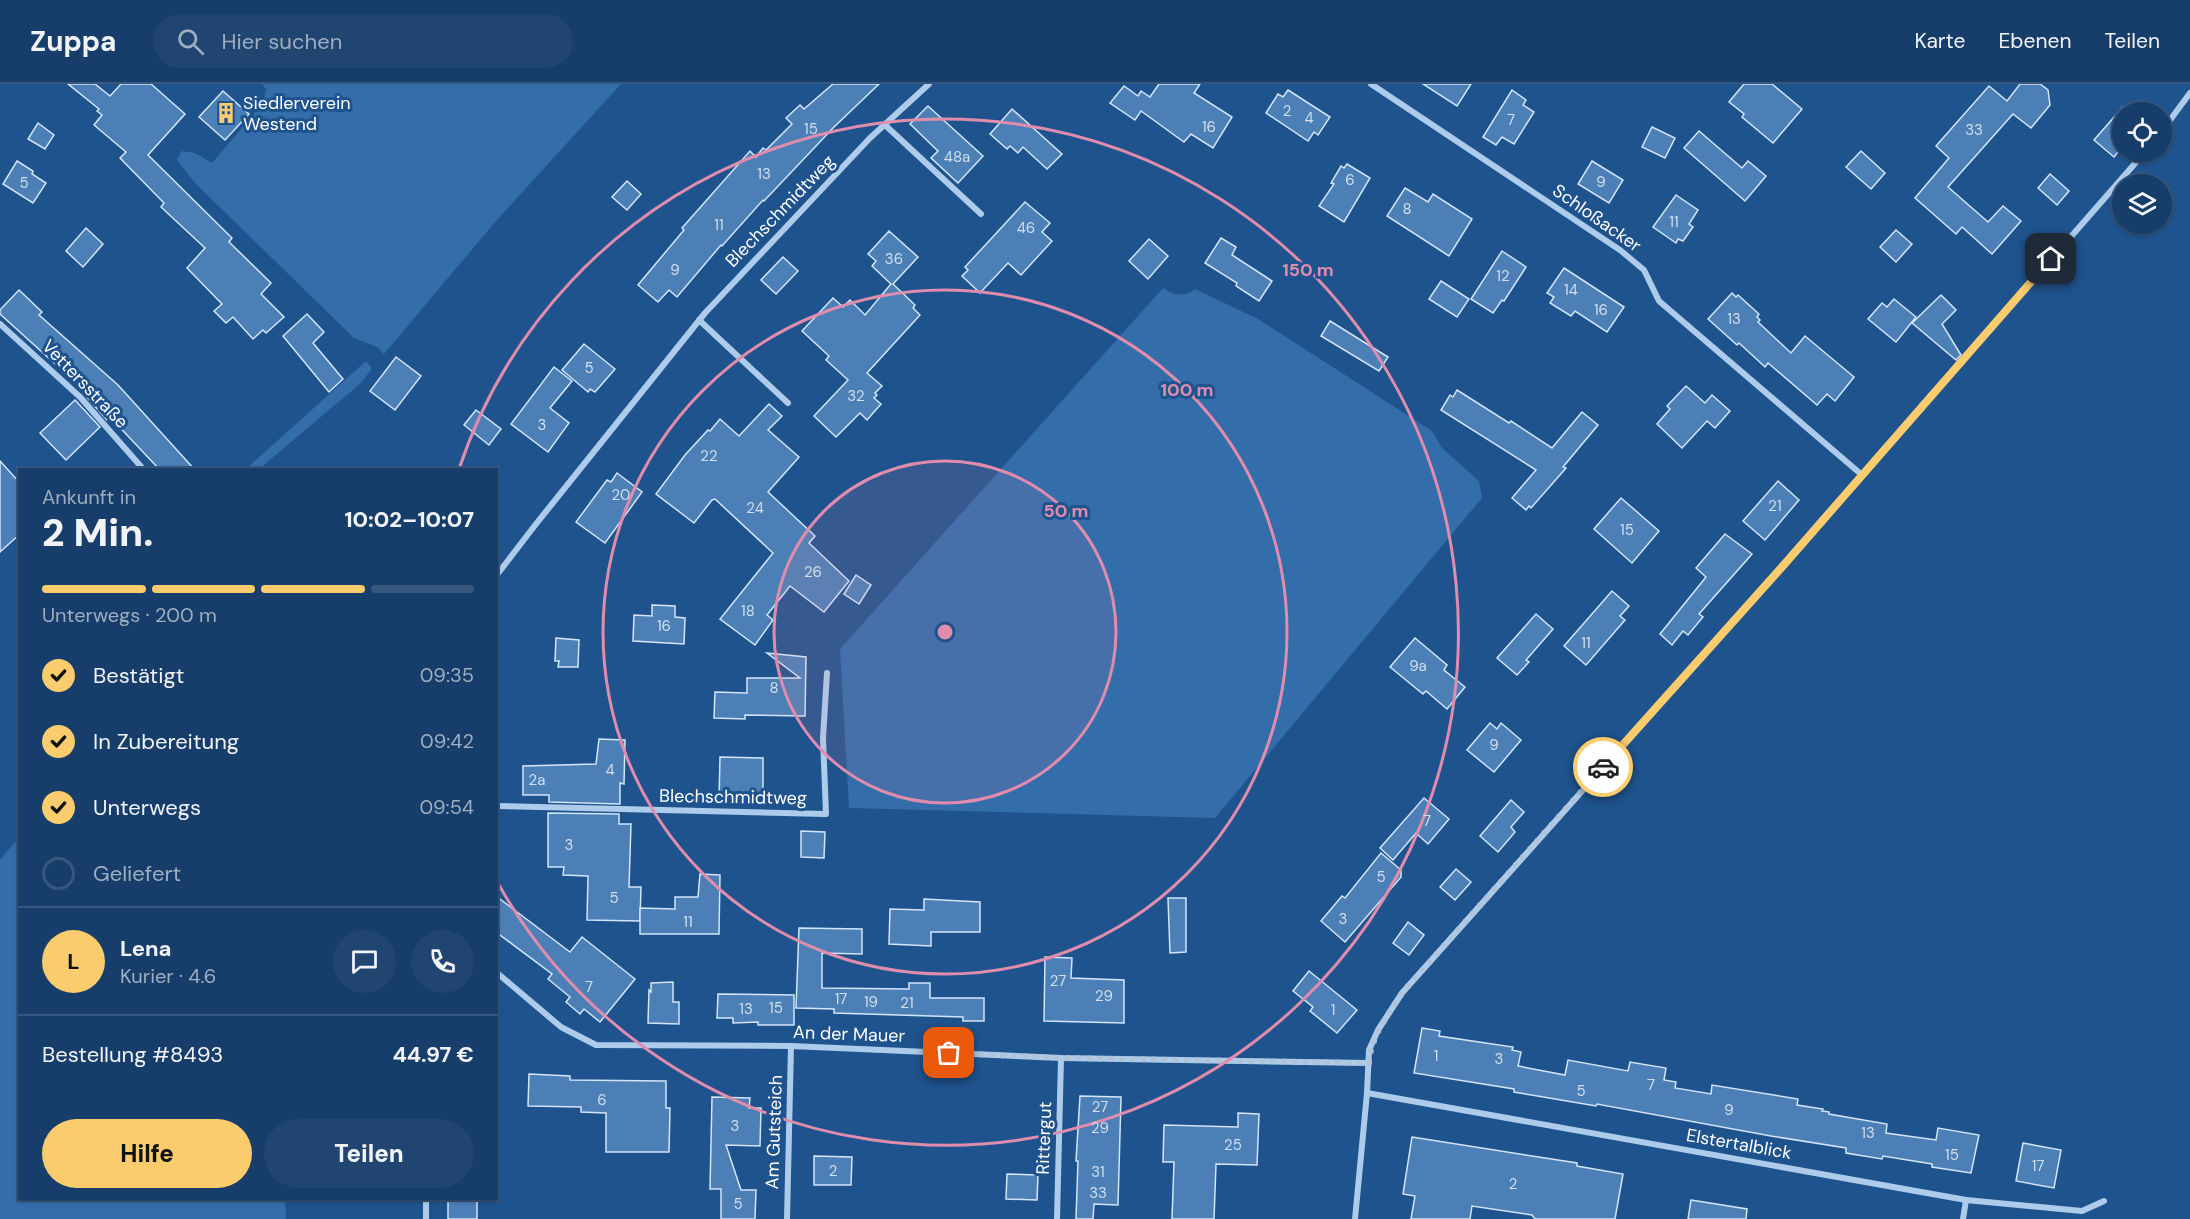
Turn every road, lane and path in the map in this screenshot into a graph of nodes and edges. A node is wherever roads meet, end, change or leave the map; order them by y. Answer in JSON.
{"nodes":[{"id":1,"x":929,"y":84,"type":"edge"},
{"id":2,"x":1371,"y":84,"type":"edge"},
{"id":3,"x":2190,"y":93,"type":"edge"},
{"id":4,"x":2172,"y":117,"type":"edge"},
{"id":5,"x":885,"y":125,"type":"junction"},
{"id":6,"x":2136,"y":162,"type":"edge"},
{"id":7,"x":981,"y":214,"type":"dead end"},
{"id":8,"x":699,"y":320,"type":"junction"},
{"id":9,"x":0,"y":324,"type":"edge"},
{"id":10,"x":788,"y":403,"type":"dead end"},
{"id":11,"x":142,"y":468,"type":"edge"},
{"id":12,"x":1862,"y":475,"type":"junction"},
{"id":13,"x":498,"y":573,"type":"edge"},
{"id":14,"x":827,"y":673,"type":"dead end"},
{"id":15,"x":498,"y":806,"type":"edge"},
{"id":16,"x":498,"y":974,"type":"edge"},
{"id":17,"x":791,"y":1046,"type":"junction"},
{"id":18,"x":1061,"y":1058,"type":"junction"},
{"id":19,"x":1369,"y":1063,"type":"junction"},
{"id":20,"x":1367,"y":1093,"type":"junction"},
{"id":21,"x":426,"y":1200,"type":"edge"},
{"id":22,"x":1966,"y":1200,"type":"junction"},
{"id":23,"x":2104,"y":1201,"type":"dead end"},
{"id":24,"x":426,"y":1219,"type":"edge"},
{"id":25,"x":787,"y":1219,"type":"edge"},
{"id":26,"x":1057,"y":1219,"type":"edge"},
{"id":27,"x":1355,"y":1219,"type":"edge"},
{"id":28,"x":1963,"y":1219,"type":"edge"}],
"edges":[{"from":1,"to":5,"type":"street","name":"Blechschmidtweg"},
{"from":2,"to":12,"type":"street","name":"Schloßacker"},
{"from":3,"to":4,"type":"street"},
{"from":5,"to":7,"type":"street"},
{"from":5,"to":8,"type":"street","name":"Blechschmidtweg"},
{"from":6,"to":12,"type":"street"},
{"from":8,"to":10,"type":"street"},
{"from":8,"to":13,"type":"street","name":"Blechschmidtweg"},
{"from":9,"to":11,"type":"street","name":"Vettersstraße"},
{"from":12,"to":19,"type":"street"},
{"from":14,"to":15,"type":"street","name":"Blechschmidtweg"},
{"from":16,"to":17,"type":"street","name":"An der Mauer"},
{"from":17,"to":18,"type":"street","name":"An der Mauer"},
{"from":17,"to":25,"type":"street","name":"Am Gutsteich"},
{"from":18,"to":19,"type":"street","name":"An der Mauer"},
{"from":18,"to":26,"type":"street","name":"Rittergut"},
{"from":19,"to":20,"type":"street"},
{"from":20,"to":22,"type":"street","name":"Elstertalblick"},
{"from":20,"to":27,"type":"street"},
{"from":21,"to":24,"type":"street"},
{"from":22,"to":23,"type":"street","name":"Elstertalblick"},
{"from":22,"to":28,"type":"street"}]}
